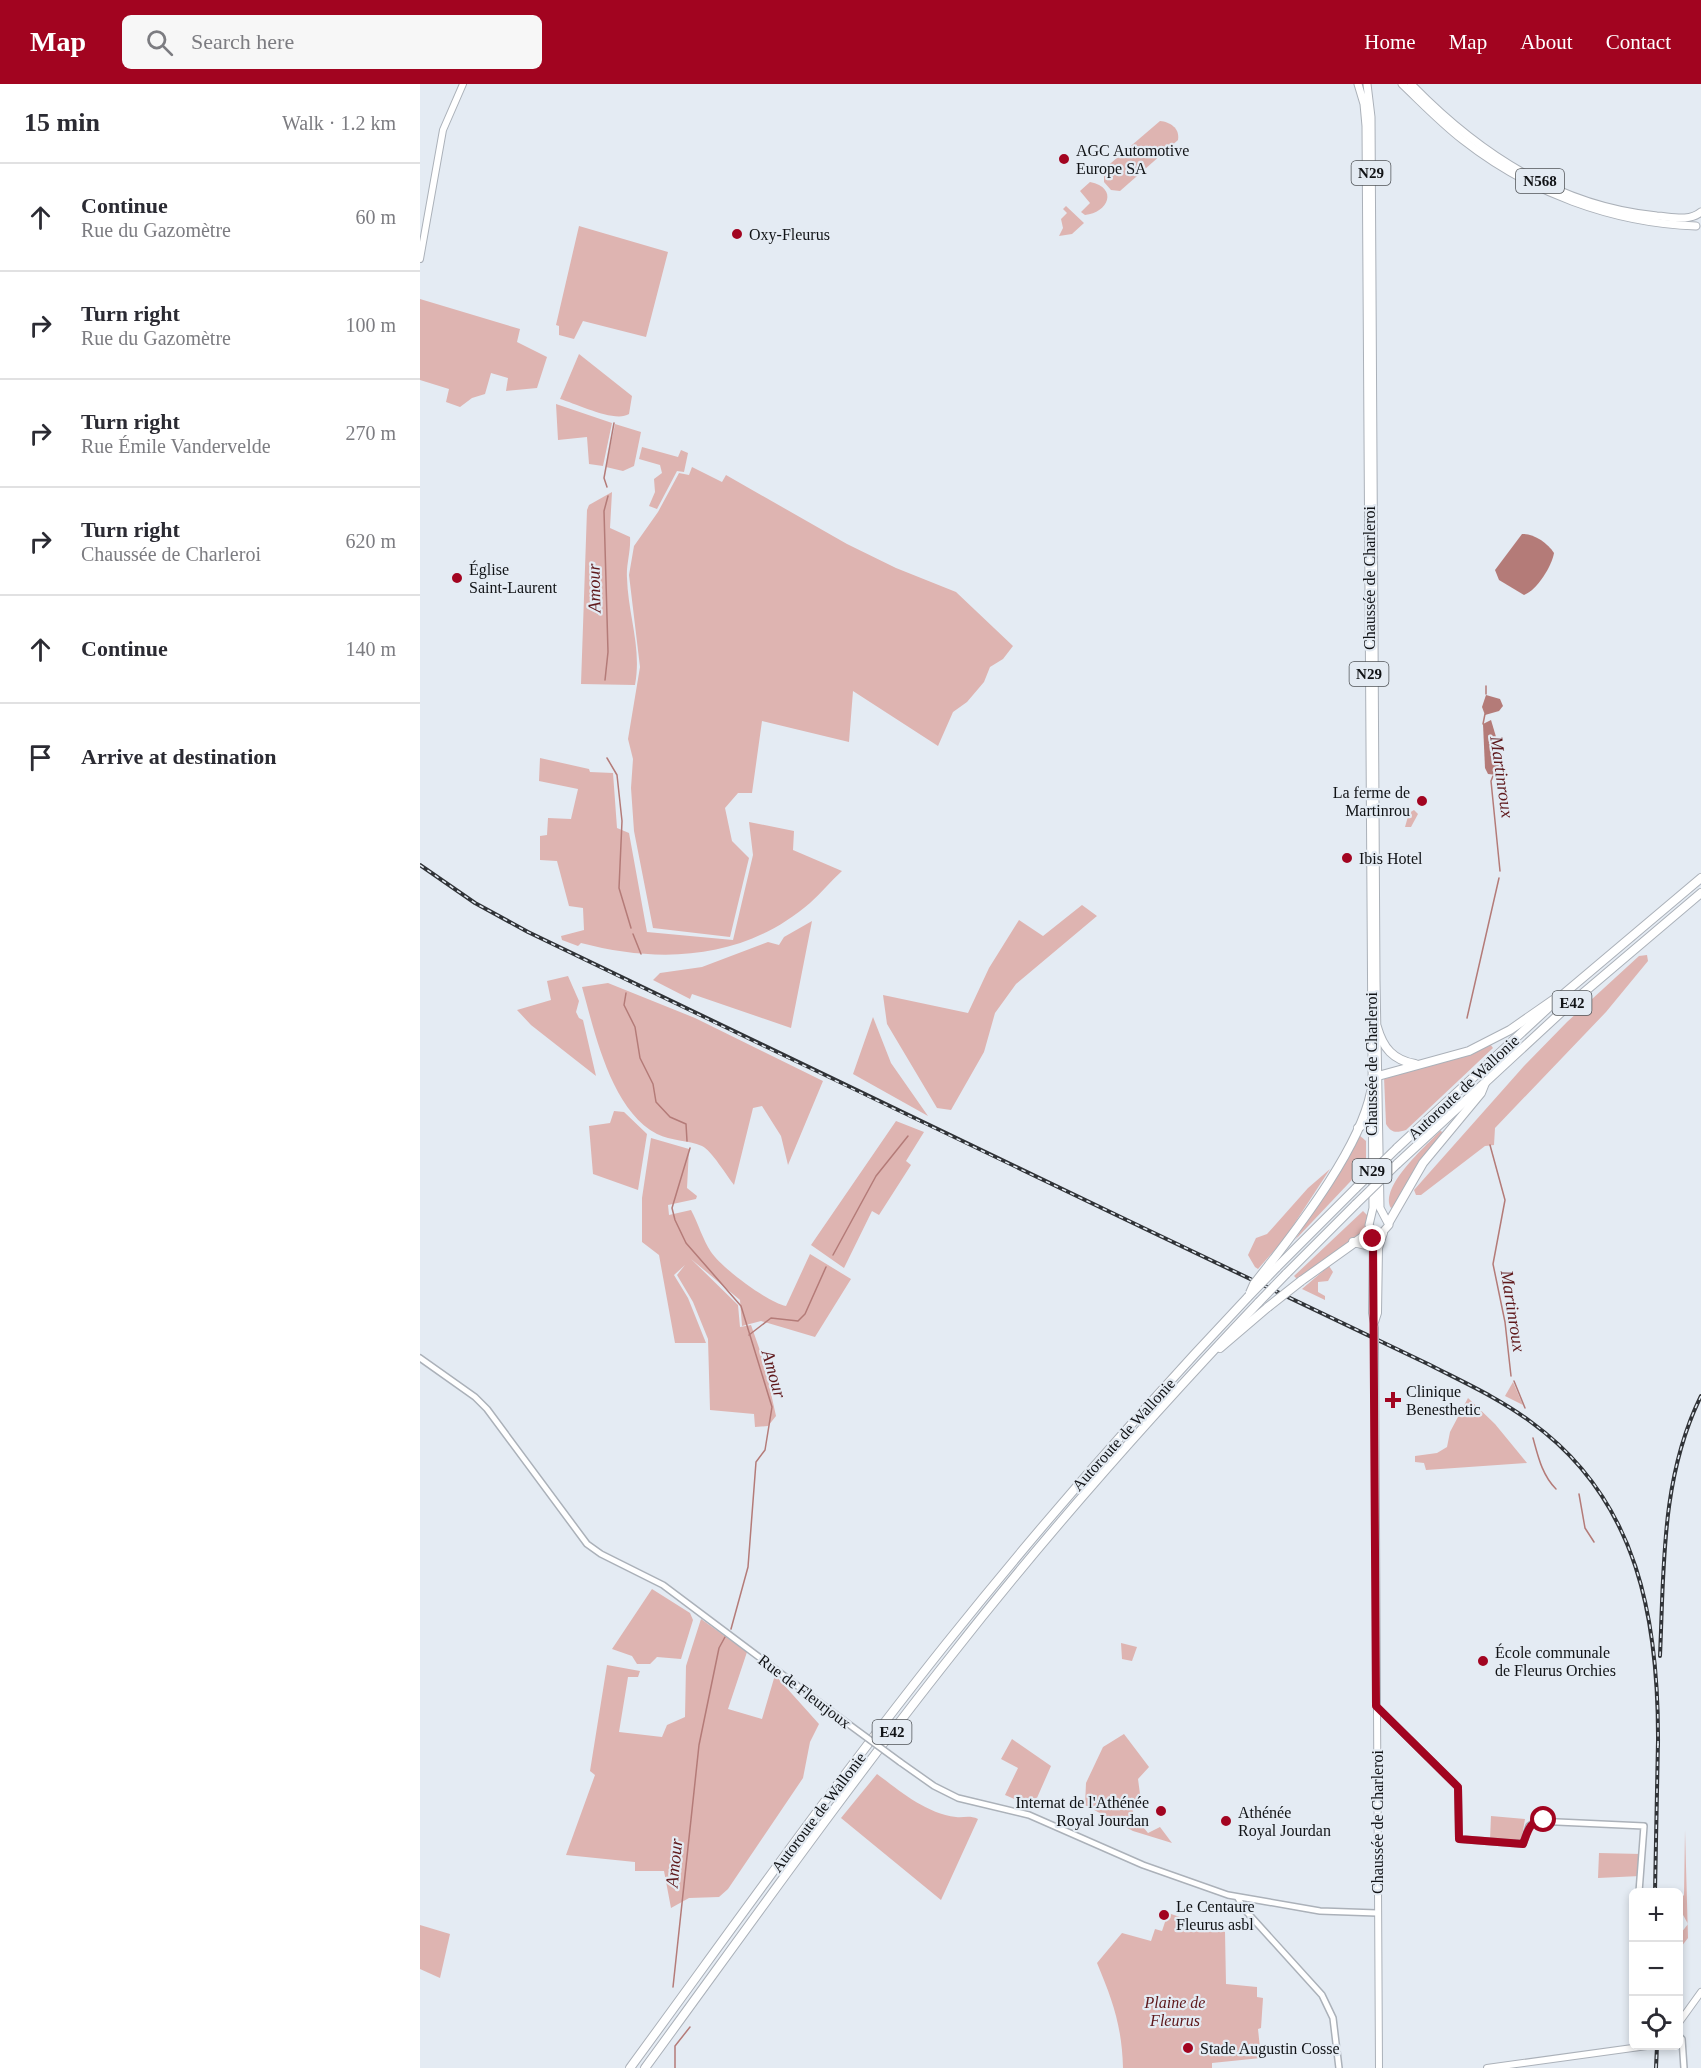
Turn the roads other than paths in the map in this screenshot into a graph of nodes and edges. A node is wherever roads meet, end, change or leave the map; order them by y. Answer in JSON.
{"nodes":[{"id":1,"x":463,"y":84,"type":"edge"},
{"id":2,"x":1358,"y":84,"type":"edge"},
{"id":3,"x":1367,"y":84,"type":"edge"},
{"id":4,"x":1402,"y":84,"type":"edge"},
{"id":5,"x":1411,"y":84,"type":"edge"},
{"id":6,"x":1699,"y":214,"type":"edge"},
{"id":7,"x":1699,"y":228,"type":"edge"},
{"id":8,"x":420,"y":259,"type":"edge"},
{"id":9,"x":1369,"y":262,"type":"junction"},
{"id":10,"x":1369,"y":301,"type":"junction"},
{"id":11,"x":1700,"y":879,"type":"edge"},
{"id":12,"x":1701,"y":893,"type":"edge"},
{"id":13,"x":1560,"y":998,"type":"junction"},
{"id":14,"x":1377,"y":1027,"type":"junction"},
{"id":15,"x":1419,"y":1064,"type":"junction"},
{"id":16,"x":1378,"y":1076,"type":"junction"},
{"id":17,"x":1487,"y":1079,"type":"junction"},
{"id":18,"x":1371,"y":1089,"type":"junction"},
{"id":19,"x":1371,"y":1125,"type":"junction"},
{"id":20,"x":1358,"y":1128,"type":"junction"},
{"id":21,"x":1379,"y":1133,"type":"junction"},
{"id":22,"x":1382,"y":1215,"type":"junction"},
{"id":23,"x":1372,"y":1217,"type":"junction"},
{"id":24,"x":1389,"y":1222,"type":"junction"},
{"id":25,"x":1371,"y":1231,"type":"junction"},
{"id":26,"x":1384,"y":1233,"type":"junction"},
{"id":27,"x":1353,"y":1242,"type":"junction"},
{"id":28,"x":1366,"y":1245,"type":"joint"},
{"id":29,"x":1273,"y":1267,"type":"junction"},
{"id":30,"x":1373,"y":1278,"type":"junction"},
{"id":31,"x":1375,"y":1295,"type":"junction"},
{"id":32,"x":1210,"y":1353,"type":"junction"},
{"id":33,"x":420,"y":1358,"type":"edge"},
{"id":34,"x":1376,"y":1706,"type":"junction"},
{"id":35,"x":1639,"y":1888,"type":"edge"},
{"id":36,"x":1238,"y":1898,"type":"junction"},
{"id":37,"x":1377,"y":1913,"type":"junction"},
{"id":38,"x":1701,"y":1992,"type":"edge"},
{"id":39,"x":1683,"y":2017,"type":"edge"},
{"id":40,"x":1629,"y":2048,"type":"edge"},
{"id":41,"x":1683,"y":2050,"type":"edge"},
{"id":42,"x":630,"y":2068,"type":"edge"},
{"id":43,"x":645,"y":2068,"type":"edge"},
{"id":44,"x":1339,"y":2068,"type":"edge"},
{"id":45,"x":1378,"y":2068,"type":"edge"},
{"id":46,"x":1487,"y":2068,"type":"edge"},
{"id":47,"x":1684,"y":2068,"type":"edge"}],
"edges":[{"from":1,"to":8,"type":"main road"},
{"from":2,"to":9,"type":"main road","name":"Chaussée de Charleroi","number":"N29"},
{"from":3,"to":9,"type":"main road","name":"Chaussée de Charleroi","number":"N29"},
{"from":4,"to":7,"type":"main road","number":"N568"},
{"from":5,"to":6,"type":"main road","number":"N568"},
{"from":6,"to":7,"type":"main road","number":"N568"},
{"from":9,"to":10,"type":"main road","name":"Chaussée de Charleroi","number":"N29"},
{"from":10,"to":14,"type":"main road","name":"Chaussée de Charleroi","number":"N29"},
{"from":10,"to":18,"type":"main road","name":"Chaussée de Charleroi","number":"N29"},
{"from":11,"to":13,"type":"highway","name":"Autoroute de Wallonie","number":"E42"},
{"from":12,"to":17,"type":"highway","name":"Autoroute de Wallonie","number":"E42"},
{"from":13,"to":15,"type":"highway"},
{"from":13,"to":29,"type":"highway","name":"Autoroute de Wallonie","number":"E42","bridge":true},
{"from":14,"to":15,"type":"highway"},
{"from":14,"to":16,"type":"main road","name":"Chaussée de Charleroi","number":"N29"},
{"from":15,"to":16,"type":"highway"},
{"from":16,"to":18,"type":"main road"},
{"from":16,"to":21,"type":"main road","name":"Chaussée de Charleroi","number":"N29"},
{"from":17,"to":24,"type":"highway"},
{"from":17,"to":32,"type":"highway","name":"Autoroute de Wallonie","number":"E42","bridge":true},
{"from":18,"to":19,"type":"main road","name":"Chaussée de Charleroi","number":"N29"},
{"from":18,"to":20,"type":"highway"},
{"from":19,"to":20,"type":"highway"},
{"from":19,"to":21,"type":"main road"},
{"from":19,"to":23,"type":"main road","name":"Chaussée de Charleroi","number":"N29"},
{"from":20,"to":29,"type":"highway"},
{"from":21,"to":22,"type":"main road","name":"Chaussée de Charleroi","number":"N29"},
{"from":22,"to":23,"type":"main road"},
{"from":22,"to":24,"type":"main road"},
{"from":23,"to":25,"type":"main road","number":"N29"},
{"from":24,"to":26,"type":"main road","number":"N29"},
{"from":25,"to":26,"type":"main road"},
{"from":25,"to":27,"type":"highway"},
{"from":25,"to":30,"type":"main road","number":"N29"},
{"from":26,"to":31,"type":"main road","number":"N29"},
{"from":27,"to":28,"type":"highway"},
{"from":27,"to":32,"type":"highway","bridge":true},
{"from":28,"to":30,"type":"main road"},
{"from":29,"to":42,"type":"highway","name":"Autoroute de Wallonie","number":"E42","bridge":true},
{"from":30,"to":31,"type":"main road","number":"N29"},
{"from":31,"to":34,"type":"main road","name":"Chaussée de Charleroi","number":"N29","bridge":true},
{"from":32,"to":43,"type":"highway","name":"Autoroute de Wallonie","number":"E42"},
{"from":33,"to":36,"type":"street","name":"Rue de Fleurjoux","bridge":true},
{"from":34,"to":35,"type":"street"},
{"from":34,"to":37,"type":"main road","name":"Chaussée de Charleroi","number":"N29"},
{"from":36,"to":37,"type":"street","name":"Rue de Fleurjoux"},
{"from":36,"to":44,"type":"street"},
{"from":37,"to":45,"type":"main road","name":"Chaussée de Charleroi","number":"N29"},
{"from":38,"to":39,"type":"main road"},
{"from":40,"to":46,"type":"main road"},
{"from":41,"to":47,"type":"street"}]}
